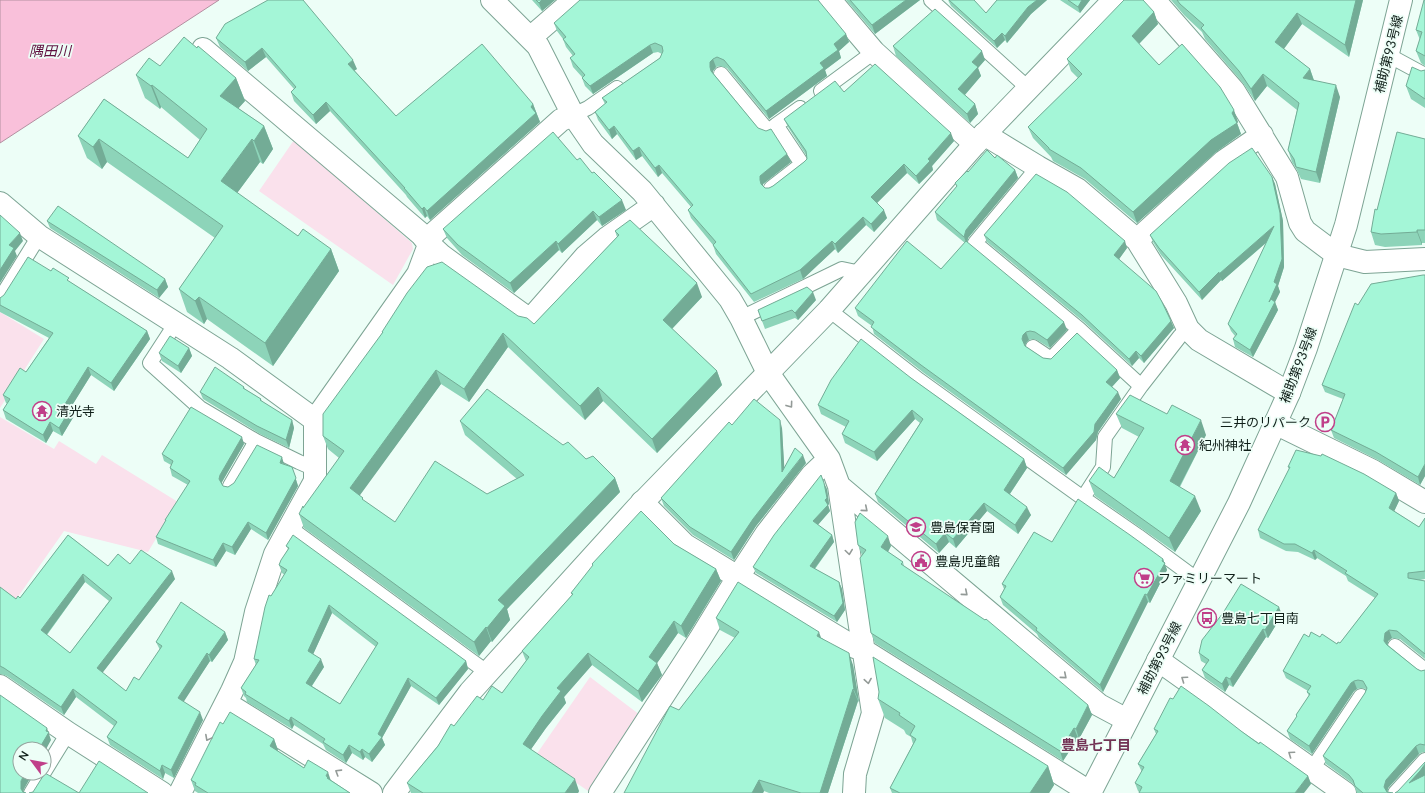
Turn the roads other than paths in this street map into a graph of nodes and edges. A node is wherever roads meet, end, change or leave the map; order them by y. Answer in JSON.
{"nodes":[{"id":1,"x":492,"y":0,"type":"edge"},
{"id":2,"x":574,"y":0,"type":"edge"},
{"id":3,"x":830,"y":0,"type":"edge"},
{"id":4,"x":931,"y":0,"type":"edge"},
{"id":5,"x":1114,"y":0,"type":"edge"},
{"id":6,"x":1154,"y":0,"type":"edge"},
{"id":7,"x":1401,"y":0,"type":"edge"},
{"id":8,"x":530,"y":38,"type":"junction"},
{"id":9,"x":203,"y":49,"type":"edge"},
{"id":10,"x":874,"y":52,"type":"junction"},
{"id":11,"x":1388,"y":55,"type":"junction"},
{"id":12,"x":721,"y":74,"type":"dead end"},
{"id":13,"x":1425,"y":75,"type":"edge"},
{"id":14,"x":626,"y":82,"type":"edge"},
{"id":15,"x":1029,"y":89,"type":"junction"},
{"id":16,"x":574,"y":114,"type":"junction"},
{"id":17,"x":776,"y":125,"type":"junction"},
{"id":18,"x":1262,"y":135,"type":"junction"},
{"id":19,"x":979,"y":139,"type":"junction"},
{"id":20,"x":1038,"y":167,"type":"junction"},
{"id":21,"x":771,"y":188,"type":"edge"},
{"id":22,"x":0,"y":203,"type":"edge"},
{"id":23,"x":654,"y":205,"type":"junction"},
{"id":24,"x":39,"y":236,"type":"junction"},
{"id":25,"x":1137,"y":240,"type":"junction"},
{"id":26,"x":429,"y":244,"type":"junction"},
{"id":27,"x":1337,"y":255,"type":"junction"},
{"id":28,"x":1425,"y":259,"type":"edge"},
{"id":29,"x":861,"y":274,"type":"junction"},
{"id":30,"x":0,"y":299,"type":"edge"},
{"id":31,"x":829,"y":310,"type":"junction"},
{"id":32,"x":741,"y":318,"type":"junction"},
{"id":33,"x":176,"y":323,"type":"junction"},
{"id":34,"x":1078,"y":329,"type":"junction"},
{"id":35,"x":1188,"y":329,"type":"junction"},
{"id":36,"x":1033,"y":347,"type":"dead end"},
{"id":37,"x":768,"y":373,"type":"junction"},
{"id":38,"x":1141,"y":386,"type":"junction"},
{"id":39,"x":1289,"y":392,"type":"junction"},
{"id":40,"x":315,"y":420,"type":"junction"},
{"id":41,"x":1275,"y":423,"type":"junction"},
{"id":42,"x":256,"y":441,"type":"junction"},
{"id":43,"x":829,"y":459,"type":"junction"},
{"id":44,"x":315,"y":469,"type":"junction"},
{"id":45,"x":230,"y":486,"type":"edge"},
{"id":46,"x":839,"y":486,"type":"junction"},
{"id":47,"x":1083,"y":498,"type":"junction"},
{"id":48,"x":642,"y":502,"type":"junction"},
{"id":49,"x":1425,"y":502,"type":"edge"},
{"id":50,"x":290,"y":528,"type":"junction"},
{"id":51,"x":738,"y":577,"type":"junction"},
{"id":52,"x":1199,"y":581,"type":"junction"},
{"id":53,"x":1395,"y":646,"type":"dead end"},
{"id":54,"x":863,"y":650,"type":"junction"},
{"id":55,"x":1158,"y":660,"type":"junction"},
{"id":56,"x":1425,"y":670,"type":"edge"},
{"id":57,"x":488,"y":673,"type":"junction"},
{"id":58,"x":0,"y":686,"type":"edge"},
{"id":59,"x":1361,"y":696,"type":"edge"},
{"id":60,"x":226,"y":703,"type":"junction"},
{"id":61,"x":1127,"y":720,"type":"junction"},
{"id":62,"x":68,"y":733,"type":"junction"},
{"id":63,"x":52,"y":759,"type":"edge"},
{"id":64,"x":1425,"y":760,"type":"edge"},
{"id":65,"x":1312,"y":769,"type":"junction"},
{"id":66,"x":38,"y":781,"type":"edge"},
{"id":67,"x":31,"y":793,"type":"edge"},
{"id":68,"x":162,"y":793,"type":"edge"},
{"id":69,"x":180,"y":793,"type":"edge"},
{"id":70,"x":371,"y":793,"type":"edge"},
{"id":71,"x":394,"y":793,"type":"edge"},
{"id":72,"x":600,"y":793,"type":"edge"},
{"id":73,"x":854,"y":793,"type":"edge"},
{"id":74,"x":1090,"y":793,"type":"edge"},
{"id":75,"x":1345,"y":793,"type":"edge"},
{"id":76,"x":1395,"y":793,"type":"edge"}],
"edges":[{"from":1,"to":8,"type":"street"},
{"from":2,"to":8,"type":"street"},
{"from":3,"to":10,"type":"street"},
{"from":4,"to":15,"type":"lane"},
{"from":5,"to":15,"type":"street"},
{"from":6,"to":18,"type":"street"},
{"from":7,"to":11,"type":"street","name":"補助第93号線"},
{"from":8,"to":16,"type":"street"},
{"from":9,"to":26,"type":"street"},
{"from":10,"to":17,"type":"lane"},
{"from":10,"to":19,"type":"street"},
{"from":11,"to":13,"type":"lane"},
{"from":11,"to":27,"type":"street","name":"補助第93号線"},
{"from":12,"to":17,"type":"lane"},
{"from":14,"to":16,"type":"lane"},
{"from":15,"to":19,"type":"street"},
{"from":16,"to":23,"type":"street"},
{"from":16,"to":26,"type":"street"},
{"from":17,"to":21,"type":"lane"},
{"from":18,"to":25,"type":"street"},
{"from":18,"to":27,"type":"street"},
{"from":19,"to":20,"type":"street"},
{"from":19,"to":29,"type":"street"},
{"from":20,"to":25,"type":"street"},
{"from":20,"to":34,"type":"lane"},
{"from":22,"to":24,"type":"street"},
{"from":23,"to":26,"type":"street"},
{"from":23,"to":32,"type":"street"},
{"from":24,"to":30,"type":"lane"},
{"from":24,"to":33,"type":"street"},
{"from":25,"to":35,"type":"street"},
{"from":26,"to":40,"type":"street"},
{"from":27,"to":28,"type":"street"},
{"from":27,"to":39,"type":"street","name":"補助第93号線"},
{"from":29,"to":31,"type":"street"},
{"from":29,"to":32,"type":"lane"},
{"from":31,"to":37,"type":"street"},
{"from":31,"to":47,"type":"lane"},
{"from":32,"to":37,"type":"street"},
{"from":33,"to":40,"type":"street"},
{"from":33,"to":42,"type":"lane"},
{"from":34,"to":36,"type":"lane"},
{"from":34,"to":38,"type":"lane"},
{"from":35,"to":38,"type":"lane"},
{"from":35,"to":39,"type":"street"},
{"from":37,"to":43,"type":"street","one_way":true},
{"from":37,"to":48,"type":"street"},
{"from":38,"to":47,"type":"lane"},
{"from":39,"to":41,"type":"street","name":"補助第93号線"},
{"from":40,"to":44,"type":"street"},
{"from":41,"to":49,"type":"street"},
{"from":41,"to":52,"type":"street","name":"補助第93号線"},
{"from":42,"to":44,"type":"lane"},
{"from":42,"to":45,"type":"lane"},
{"from":43,"to":46,"type":"street"},
{"from":43,"to":51,"type":"street"},
{"from":44,"to":50,"type":"street"},
{"from":46,"to":54,"type":"street","one_way":true},
{"from":46,"to":61,"type":"street","one_way":true},
{"from":47,"to":52,"type":"lane"},
{"from":48,"to":51,"type":"street"},
{"from":48,"to":57,"type":"street"},
{"from":50,"to":57,"type":"lane"},
{"from":50,"to":60,"type":"street"},
{"from":51,"to":54,"type":"street"},
{"from":51,"to":72,"type":"street"},
{"from":52,"to":55,"type":"street","name":"補助第93号線"},
{"from":53,"to":56,"type":"lane"},
{"from":54,"to":73,"type":"street","one_way":true},
{"from":54,"to":74,"type":"street"},
{"from":55,"to":61,"type":"street","name":"補助第93号線"},
{"from":65,"to":55,"type":"street","one_way":true},
{"from":57,"to":71,"type":"street"},
{"from":58,"to":62,"type":"street"},
{"from":59,"to":65,"type":"lane"},
{"from":60,"to":69,"type":"street","one_way":true},
{"from":70,"to":60,"type":"street","one_way":true},
{"from":61,"to":74,"type":"street","name":"補助第93号線"},
{"from":62,"to":63,"type":"lane"},
{"from":62,"to":68,"type":"street"},
{"from":64,"to":76,"type":"lane"},
{"from":65,"to":75,"type":"street"},
{"from":66,"to":67,"type":"lane"}]}
